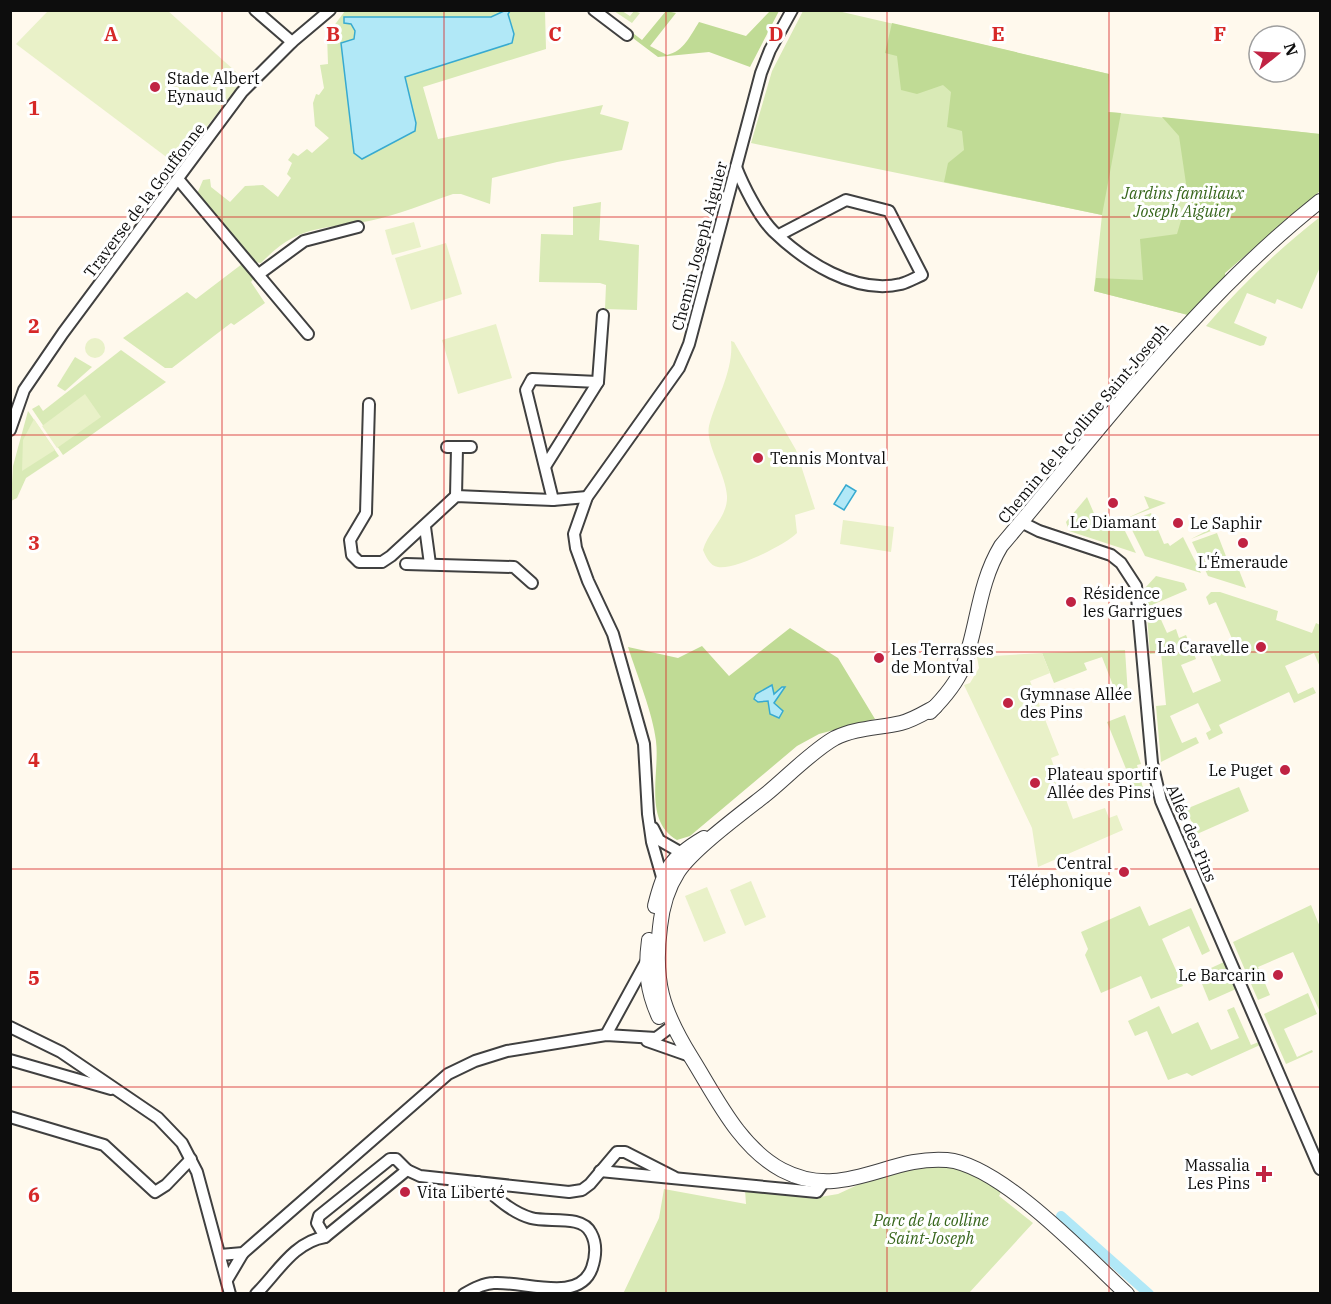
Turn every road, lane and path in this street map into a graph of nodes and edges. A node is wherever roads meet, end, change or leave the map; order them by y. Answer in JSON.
{"nodes":[{"id":1,"x":255,"y":10,"type":"edge"},
{"id":2,"x":330,"y":10,"type":"edge"},
{"id":3,"x":594,"y":10,"type":"edge"},
{"id":4,"x":792,"y":10,"type":"edge"},
{"id":5,"x":627,"y":35,"type":"dead end"},
{"id":6,"x":292,"y":42,"type":"junction"},
{"id":7,"x":735,"y":167,"type":"junction"},
{"id":8,"x":178,"y":179,"type":"junction"},
{"id":9,"x":1320,"y":201,"type":"edge"},
{"id":10,"x":358,"y":227,"type":"dead end"},
{"id":11,"x":779,"y":235,"type":"junction"},
{"id":12,"x":259,"y":274,"type":"junction"},
{"id":13,"x":603,"y":315,"type":"dead end"},
{"id":14,"x":308,"y":334,"type":"dead end"},
{"id":15,"x":598,"y":382,"type":"junction"},
{"id":16,"x":369,"y":404,"type":"dead end"},
{"id":17,"x":12,"y":416,"type":"edge"},
{"id":18,"x":10,"y":430,"type":"edge"},
{"id":19,"x":471,"y":447,"type":"dead end"},
{"id":20,"x":546,"y":465,"type":"junction"},
{"id":21,"x":456,"y":496,"type":"junction"},
{"id":22,"x":587,"y":497,"type":"junction"},
{"id":23,"x":553,"y":500,"type":"junction"},
{"id":24,"x":1021,"y":522,"type":"junction"},
{"id":25,"x":425,"y":527,"type":"junction"},
{"id":26,"x":406,"y":564,"type":"dead end"},
{"id":27,"x":430,"y":564,"type":"junction"},
{"id":28,"x":532,"y":583,"type":"dead end"},
{"id":29,"x":648,"y":814,"type":"junction"},
{"id":30,"x":734,"y":820,"type":"junction"},
{"id":31,"x":680,"y":852,"type":"junction"},
{"id":32,"x":681,"y":868,"type":"junction"},
{"id":33,"x":662,"y":878,"type":"junction"},
{"id":34,"x":641,"y":980,"type":"junction"},
{"id":35,"x":660,"y":992,"type":"junction"},
{"id":36,"x":10,"y":1027,"type":"edge"},
{"id":37,"x":670,"y":1028,"type":"junction"},
{"id":38,"x":606,"y":1035,"type":"junction"},
{"id":39,"x":638,"y":1037,"type":"junction"},
{"id":40,"x":10,"y":1060,"type":"edge"},
{"id":41,"x":691,"y":1060,"type":"junction"},
{"id":42,"x":117,"y":1090,"type":"junction"},
{"id":43,"x":10,"y":1117,"type":"edge"},
{"id":44,"x":191,"y":1159,"type":"junction"},
{"id":45,"x":1320,"y":1168,"type":"edge"},
{"id":46,"x":407,"y":1170,"type":"junction"},
{"id":47,"x":600,"y":1171,"type":"junction"},
{"id":48,"x":674,"y":1177,"type":"junction"},
{"id":49,"x":478,"y":1182,"type":"junction"},
{"id":50,"x":824,"y":1182,"type":"junction"},
{"id":51,"x":325,"y":1237,"type":"junction"},
{"id":52,"x":244,"y":1251,"type":"junction"},
{"id":53,"x":220,"y":1255,"type":"junction"},
{"id":54,"x":227,"y":1280,"type":"junction"},
{"id":55,"x":230,"y":1293,"type":"edge"},
{"id":56,"x":256,"y":1293,"type":"edge"},
{"id":57,"x":464,"y":1293,"type":"edge"},
{"id":58,"x":1127,"y":1293,"type":"edge"}],
"edges":[{"from":1,"to":6,"type":"street"},
{"from":2,"to":6,"type":"street","name":"Traverse de la Gouffonne"},
{"from":3,"to":5,"type":"street"},
{"from":4,"to":7,"type":"street","name":"Chemin Joseph Aiguier"},
{"from":6,"to":8,"type":"street","name":"Traverse de la Gouffonne"},
{"from":7,"to":11,"type":"street"},
{"from":7,"to":22,"type":"street","name":"Chemin Joseph Aiguier"},
{"from":8,"to":12,"type":"street"},
{"from":8,"to":17,"type":"street","name":"Traverse de la Gouffonne"},
{"from":9,"to":24,"type":"street","name":"Chemin de la Colline Saint-Joseph"},
{"from":10,"to":12,"type":"street"},
{"from":11,"to":11,"type":"street"},
{"from":12,"to":14,"type":"street"},
{"from":13,"to":15,"type":"street"},
{"from":15,"to":20,"type":"street"},
{"from":15,"to":20,"type":"street"},
{"from":16,"to":25,"type":"street"},
{"from":17,"to":18,"type":"street","name":"Traverse de la Gouffonne"},
{"from":19,"to":21,"type":"street"},
{"from":20,"to":23,"type":"street"},
{"from":21,"to":23,"type":"street"},
{"from":21,"to":25,"type":"street"},
{"from":22,"to":23,"type":"street"},
{"from":22,"to":29,"type":"street","name":"Chemin Joseph Aiguier"},
{"from":24,"to":30,"type":"street","name":"Chemin de la Colline Saint-Joseph"},
{"from":24,"to":45,"type":"street","name":"Allée des Pins"},
{"from":25,"to":27,"type":"street"},
{"from":26,"to":27,"type":"street"},
{"from":27,"to":28,"type":"street"},
{"from":29,"to":31,"type":"street","name":"Chemin Joseph Aiguier"},
{"from":29,"to":33,"type":"street","name":"Chemin Joseph Aiguier"},
{"from":30,"to":31,"type":"street","name":"Chemin de la Colline Saint-Joseph"},
{"from":30,"to":32,"type":"street","name":"Chemin de la Colline Saint-Joseph"},
{"from":31,"to":32,"type":"street"},
{"from":31,"to":33,"type":"street","name":"Chemin de la Colline Saint-Joseph"},
{"from":32,"to":33,"type":"street"},
{"from":32,"to":35,"type":"street","name":"Chemin de la Colline Saint-Joseph"},
{"from":33,"to":34,"type":"street","name":"Chemin de la Colline Saint-Joseph"},
{"from":34,"to":35,"type":"street","name":"Chemin de la Colline Saint-Joseph"},
{"from":34,"to":37,"type":"street","name":"Chemin de la Colline Saint-Joseph"},
{"from":34,"to":38,"type":"street"},
{"from":35,"to":37,"type":"street","name":"Chemin de la Colline Saint-Joseph"},
{"from":36,"to":42,"type":"street"},
{"from":37,"to":39,"type":"street"},
{"from":37,"to":41,"type":"street","name":"Chemin de la Colline Saint-Joseph"},
{"from":38,"to":39,"type":"street"},
{"from":38,"to":52,"type":"street"},
{"from":39,"to":41,"type":"street"},
{"from":40,"to":42,"type":"street"},
{"from":41,"to":50,"type":"street","name":"Chemin de la Colline Saint-Joseph"},
{"from":42,"to":44,"type":"street"},
{"from":43,"to":44,"type":"street"},
{"from":44,"to":53,"type":"street"},
{"from":46,"to":49,"type":"street"},
{"from":46,"to":51,"type":"street"},
{"from":46,"to":51,"type":"street"},
{"from":47,"to":48,"type":"street"},
{"from":47,"to":48,"type":"street"},
{"from":47,"to":49,"type":"street"},
{"from":48,"to":50,"type":"street"},
{"from":49,"to":57,"type":"street"},
{"from":50,"to":58,"type":"street","name":"Chemin de la Colline Saint-Joseph"},
{"from":51,"to":56,"type":"street"},
{"from":52,"to":53,"type":"street"},
{"from":52,"to":54,"type":"street"},
{"from":53,"to":54,"type":"street"},
{"from":54,"to":55,"type":"street"}]}
